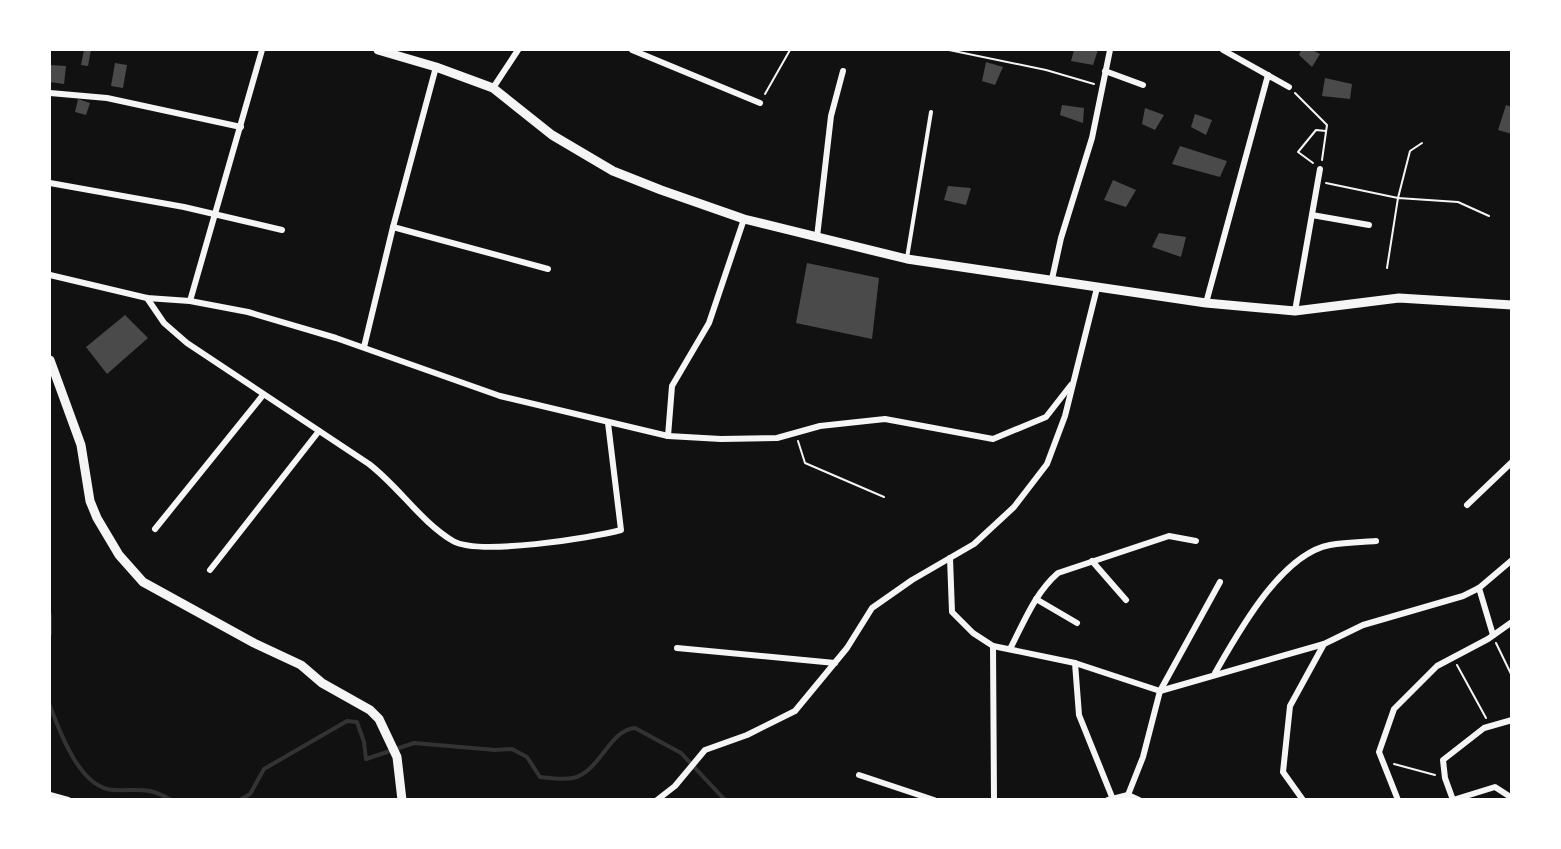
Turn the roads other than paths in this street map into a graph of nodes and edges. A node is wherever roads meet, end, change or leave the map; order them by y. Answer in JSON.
{"nodes":[{"id":1,"x":262,"y":50,"type":"edge"},
{"id":2,"x":378,"y":50,"type":"edge"},
{"id":3,"x":518,"y":50,"type":"edge"},
{"id":4,"x":632,"y":50,"type":"edge"},
{"id":5,"x":1110,"y":50,"type":"edge"},
{"id":6,"x":1223,"y":50,"type":"edge"},
{"id":7,"x":436,"y":67,"type":"junction"},
{"id":8,"x":843,"y":71,"type":"dead end"},
{"id":9,"x":1105,"y":71,"type":"junction"},
{"id":10,"x":1268,"y":75,"type":"junction"},
{"id":11,"x":1143,"y":85,"type":"dead end"},
{"id":12,"x":1288,"y":87,"type":"road end"},
{"id":13,"x":493,"y":88,"type":"junction"},
{"id":14,"x":50,"y":93,"type":"edge"},
{"id":15,"x":760,"y":103,"type":"road end"},
{"id":16,"x":931,"y":112,"type":"dead end"},
{"id":17,"x":241,"y":127,"type":"junction"},
{"id":18,"x":1320,"y":169,"type":"road end"},
{"id":19,"x":50,"y":183,"type":"edge"},
{"id":20,"x":216,"y":213,"type":"junction"},
{"id":21,"x":1312,"y":215,"type":"junction"},
{"id":22,"x":744,"y":219,"type":"junction"},
{"id":23,"x":1369,"y":225,"type":"dead end"},
{"id":24,"x":393,"y":227,"type":"junction"},
{"id":25,"x":282,"y":230,"type":"dead end"},
{"id":26,"x":817,"y":237,"type":"junction"},
{"id":27,"x":907,"y":259,"type":"junction"},
{"id":28,"x":548,"y":269,"type":"dead end"},
{"id":29,"x":50,"y":275,"type":"edge"},
{"id":30,"x":1052,"y":279,"type":"junction"},
{"id":31,"x":1098,"y":288,"type":"junction"},
{"id":32,"x":147,"y":298,"type":"junction"},
{"id":33,"x":190,"y":301,"type":"junction"},
{"id":34,"x":1206,"y":303,"type":"junction"},
{"id":35,"x":1512,"y":305,"type":"edge"},
{"id":36,"x":1295,"y":311,"type":"junction"},
{"id":37,"x":364,"y":347,"type":"junction"},
{"id":38,"x":50,"y":360,"type":"edge"},
{"id":39,"x":1071,"y":385,"type":"junction"},
{"id":40,"x":263,"y":395,"type":"junction"},
{"id":41,"x":608,"y":423,"type":"junction"},
{"id":42,"x":319,"y":431,"type":"junction"},
{"id":43,"x":668,"y":436,"type":"junction"},
{"id":44,"x":1512,"y":462,"type":"edge"},
{"id":45,"x":1467,"y":505,"type":"dead end"},
{"id":46,"x":154,"y":529,"type":"dead end"},
{"id":47,"x":1196,"y":541,"type":"dead end"},
{"id":48,"x":1376,"y":541,"type":"dead end"},
{"id":49,"x":950,"y":558,"type":"junction"},
{"id":50,"x":1512,"y":560,"type":"edge"},
{"id":51,"x":1092,"y":561,"type":"junction"},
{"id":52,"x":210,"y":570,"type":"dead end"},
{"id":53,"x":1220,"y":582,"type":"dead end"},
{"id":54,"x":1479,"y":588,"type":"junction"},
{"id":55,"x":1036,"y":599,"type":"junction"},
{"id":56,"x":1126,"y":600,"type":"dead end"},
{"id":57,"x":1512,"y":622,"type":"edge"},
{"id":58,"x":1077,"y":623,"type":"dead end"},
{"id":59,"x":1493,"y":635,"type":"junction"},
{"id":60,"x":1324,"y":644,"type":"junction"},
{"id":61,"x":993,"y":646,"type":"junction"},
{"id":62,"x":677,"y":648,"type":"dead end"},
{"id":63,"x":1010,"y":649,"type":"junction"},
{"id":64,"x":835,"y":663,"type":"junction"},
{"id":65,"x":1075,"y":663,"type":"junction"},
{"id":66,"x":1215,"y":674,"type":"junction"},
{"id":67,"x":1160,"y":691,"type":"junction"},
{"id":68,"x":1512,"y":720,"type":"edge"},
{"id":69,"x":860,"y":775,"type":"dead end"},
{"id":70,"x":50,"y":795,"type":"edge"},
{"id":71,"x":1128,"y":795,"type":"junction"},
{"id":72,"x":1110,"y":798,"type":"edge"},
{"id":73,"x":1512,"y":798,"type":"edge"},
{"id":74,"x":68,"y":800,"type":"edge"},
{"id":75,"x":402,"y":800,"type":"edge"},
{"id":76,"x":657,"y":800,"type":"edge"},
{"id":77,"x":934,"y":800,"type":"edge"},
{"id":78,"x":994,"y":800,"type":"edge"},
{"id":79,"x":1139,"y":800,"type":"edge"},
{"id":80,"x":1303,"y":800,"type":"edge"},
{"id":81,"x":1398,"y":800,"type":"edge"},
{"id":82,"x":1453,"y":800,"type":"edge"}],
"edges":[{"from":1,"to":17,"type":"street"},
{"from":2,"to":7,"type":"street"},
{"from":3,"to":13,"type":"street"},
{"from":4,"to":15,"type":"street"},
{"from":5,"to":9,"type":"street"},
{"from":6,"to":10,"type":"street"},
{"from":7,"to":13,"type":"street"},
{"from":7,"to":24,"type":"street"},
{"from":8,"to":26,"type":"street"},
{"from":9,"to":11,"type":"street"},
{"from":9,"to":30,"type":"street"},
{"from":10,"to":12,"type":"street"},
{"from":10,"to":34,"type":"street"},
{"from":13,"to":22,"type":"street"},
{"from":14,"to":17,"type":"street"},
{"from":16,"to":27,"type":"lane"},
{"from":17,"to":20,"type":"street"},
{"from":18,"to":21,"type":"street"},
{"from":19,"to":20,"type":"street"},
{"from":20,"to":25,"type":"street"},
{"from":20,"to":33,"type":"street"},
{"from":21,"to":23,"type":"street"},
{"from":21,"to":36,"type":"street"},
{"from":22,"to":26,"type":"street"},
{"from":22,"to":43,"type":"street"},
{"from":24,"to":28,"type":"street"},
{"from":24,"to":37,"type":"street"},
{"from":26,"to":27,"type":"street"},
{"from":27,"to":30,"type":"street"},
{"from":29,"to":32,"type":"street"},
{"from":30,"to":31,"type":"street"},
{"from":31,"to":34,"type":"street"},
{"from":31,"to":39,"type":"street"},
{"from":32,"to":33,"type":"street"},
{"from":32,"to":40,"type":"street"},
{"from":33,"to":37,"type":"street"},
{"from":34,"to":36,"type":"street"},
{"from":35,"to":36,"type":"street"},
{"from":37,"to":41,"type":"street"},
{"from":38,"to":75,"type":"street"},
{"from":39,"to":43,"type":"street"},
{"from":39,"to":49,"type":"street"},
{"from":40,"to":42,"type":"street"},
{"from":40,"to":46,"type":"street"},
{"from":41,"to":42,"type":"street"},
{"from":41,"to":43,"type":"street"},
{"from":42,"to":52,"type":"street"},
{"from":44,"to":45,"type":"street"},
{"from":47,"to":51,"type":"street"},
{"from":48,"to":66,"type":"street"},
{"from":49,"to":61,"type":"street"},
{"from":49,"to":64,"type":"street"},
{"from":50,"to":54,"type":"street"},
{"from":51,"to":55,"type":"street"},
{"from":51,"to":56,"type":"street"},
{"from":53,"to":67,"type":"street"},
{"from":54,"to":59,"type":"street"},
{"from":54,"to":60,"type":"street"},
{"from":55,"to":58,"type":"street"},
{"from":55,"to":63,"type":"street"},
{"from":57,"to":59,"type":"street"},
{"from":59,"to":81,"type":"street"},
{"from":60,"to":66,"type":"street"},
{"from":60,"to":80,"type":"street"},
{"from":61,"to":63,"type":"street"},
{"from":61,"to":78,"type":"street"},
{"from":62,"to":64,"type":"street"},
{"from":63,"to":65,"type":"street"},
{"from":64,"to":76,"type":"street"},
{"from":65,"to":67,"type":"street"},
{"from":65,"to":72,"type":"street"},
{"from":66,"to":67,"type":"street"},
{"from":67,"to":71,"type":"street"},
{"from":68,"to":82,"type":"street"},
{"from":69,"to":77,"type":"street"},
{"from":70,"to":74,"type":"street"},
{"from":71,"to":72,"type":"street"},
{"from":71,"to":79,"type":"street"},
{"from":73,"to":82,"type":"street"}]}
